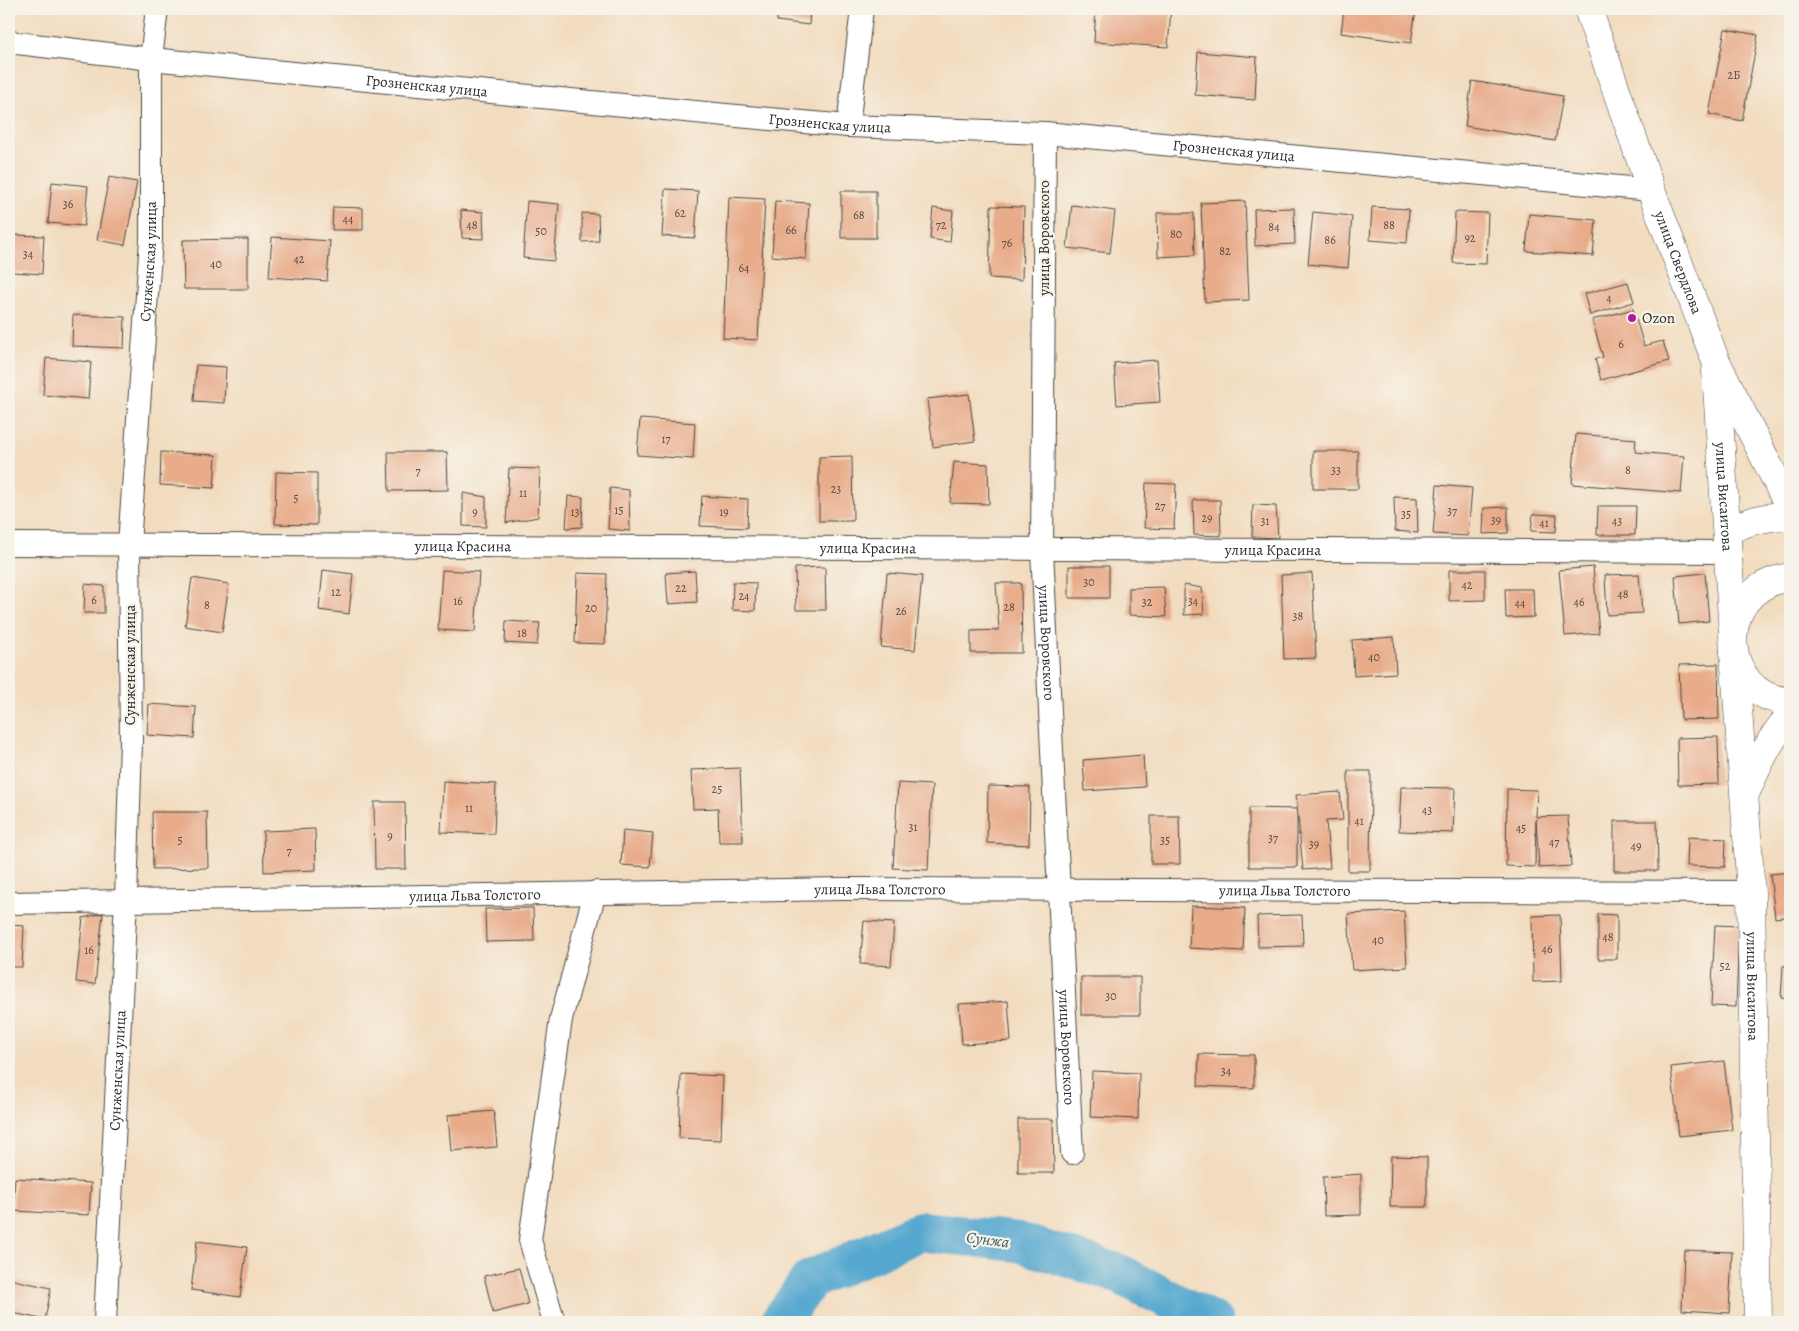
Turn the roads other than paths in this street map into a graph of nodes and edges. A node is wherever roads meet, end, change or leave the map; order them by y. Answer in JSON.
{"nodes":[{"id":1,"x":157,"y":9,"type":"edge"},
{"id":2,"x":862,"y":9,"type":"edge"},
{"id":3,"x":1588,"y":9,"type":"edge"},
{"id":4,"x":9,"y":42,"type":"edge"},
{"id":5,"x":151,"y":59,"type":"junction"},
{"id":6,"x":848,"y":126,"type":"junction"},
{"id":7,"x":1045,"y":133,"type":"junction"},
{"id":8,"x":1651,"y":190,"type":"junction"},
{"id":9,"x":1715,"y":359,"type":"junction"},
{"id":10,"x":1790,"y":508,"type":"edge"},
{"id":11,"x":1790,"y":516,"type":"edge"},
{"id":12,"x":1727,"y":541,"type":"junction"},
{"id":13,"x":9,"y":544,"type":"edge"},
{"id":14,"x":130,"y":544,"type":"junction"},
{"id":15,"x":1042,"y":550,"type":"junction"},
{"id":16,"x":1790,"y":577,"type":"edge"},
{"id":17,"x":1734,"y":643,"type":"junction"},
{"id":18,"x":1790,"y":701,"type":"edge"},
{"id":19,"x":1790,"y":716,"type":"edge"},
{"id":20,"x":1744,"y":796,"type":"junction"},
{"id":21,"x":1060,"y":891,"type":"junction"},
{"id":22,"x":595,"y":892,"type":"junction"},
{"id":23,"x":1750,"y":892,"type":"junction"},
{"id":24,"x":126,"y":899,"type":"junction"},
{"id":25,"x":9,"y":903,"type":"edge"},
{"id":26,"x":1072,"y":1153,"type":"dead end"},
{"id":27,"x":105,"y":1322,"type":"edge"},
{"id":28,"x":554,"y":1322,"type":"edge"},
{"id":29,"x":1758,"y":1322,"type":"edge"}],
"edges":[{"from":1,"to":5,"type":"street","name":"Сунженская улица"},
{"from":2,"to":6,"type":"street"},
{"from":3,"to":8,"type":"street","name":"улица Свердлова"},
{"from":4,"to":5,"type":"street","name":"Грозненская улица"},
{"from":5,"to":6,"type":"street","name":"Грозненская улица"},
{"from":5,"to":14,"type":"street","name":"Сунженская улица"},
{"from":6,"to":7,"type":"street","name":"Грозненская улица"},
{"from":7,"to":8,"type":"street","name":"Грозненская улица"},
{"from":7,"to":15,"type":"street","name":"улица Воровского"},
{"from":8,"to":9,"type":"street","name":"улица Свердлова"},
{"from":9,"to":10,"type":"street","name":"улица Свердлова"},
{"from":9,"to":12,"type":"street","name":"улица Висаитова"},
{"from":11,"to":12,"type":"street"},
{"from":12,"to":15,"type":"street","name":"улица Красина"},
{"from":12,"to":17,"type":"street","name":"улица Висаитова"},
{"from":13,"to":14,"type":"street","name":"улица Красина"},
{"from":14,"to":15,"type":"street","name":"улица Красина"},
{"from":14,"to":24,"type":"street","name":"Сунженская улица"},
{"from":15,"to":21,"type":"street","name":"улица Воровского"},
{"from":16,"to":17,"type":"street"},
{"from":17,"to":18,"type":"street"},
{"from":17,"to":20,"type":"street","name":"улица Висаитова"},
{"from":19,"to":20,"type":"street"},
{"from":20,"to":23,"type":"street","name":"улица Висаитова"},
{"from":21,"to":22,"type":"street","name":"улица Льва Толстого"},
{"from":21,"to":23,"type":"street","name":"улица Льва Толстого"},
{"from":21,"to":26,"type":"street","name":"улица Воровского"},
{"from":22,"to":24,"type":"street","name":"улица Льва Толстого"},
{"from":22,"to":28,"type":"street"},
{"from":23,"to":29,"type":"street","name":"улица Висаитова"},
{"from":24,"to":25,"type":"street","name":"улица Льва Толстого"},
{"from":24,"to":27,"type":"street","name":"Сунженская улица"}]}
